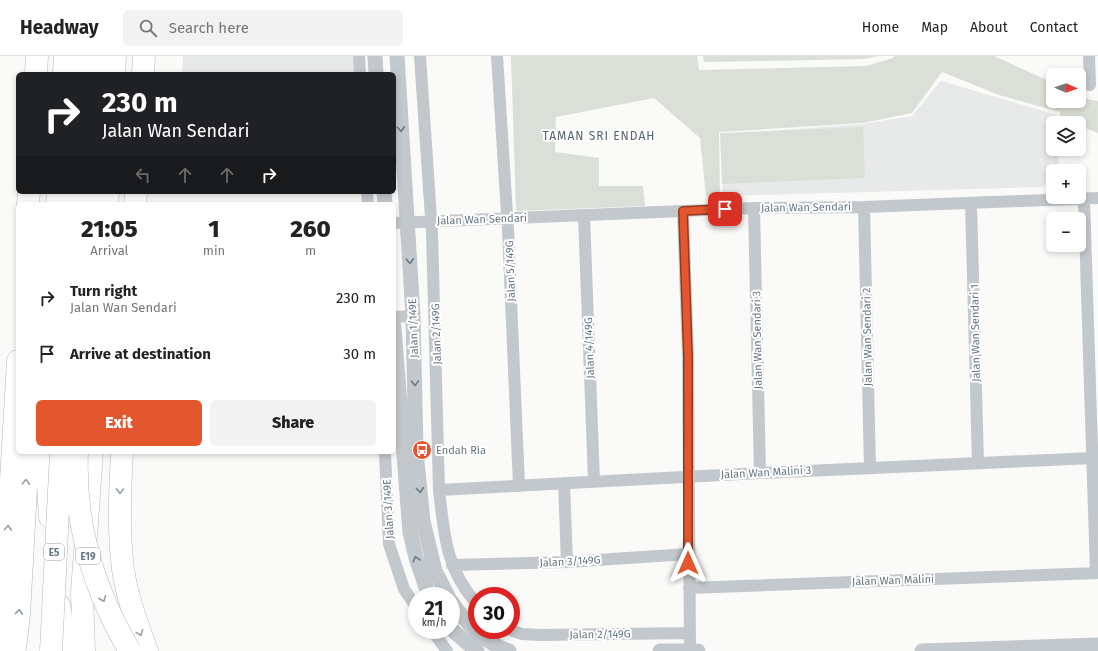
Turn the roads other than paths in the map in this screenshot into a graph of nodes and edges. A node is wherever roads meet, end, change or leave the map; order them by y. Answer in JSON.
{"nodes":[{"id":1,"x":37,"y":56,"type":"edge"},
{"id":2,"x":65,"y":56,"type":"edge"},
{"id":3,"x":82,"y":56,"type":"edge"},
{"id":4,"x":98,"y":56,"type":"edge"},
{"id":5,"x":115,"y":56,"type":"edge"},
{"id":6,"x":144,"y":56,"type":"edge"},
{"id":7,"x":360,"y":56,"type":"edge"},
{"id":8,"x":375,"y":56,"type":"edge"},
{"id":9,"x":397,"y":56,"type":"edge"},
{"id":10,"x":420,"y":56,"type":"edge"},
{"id":11,"x":497,"y":56,"type":"edge"},
{"id":12,"x":1089,"y":56,"type":"edge"},
{"id":13,"x":36,"y":72,"type":"edge"},
{"id":14,"x":64,"y":72,"type":"edge"},
{"id":15,"x":81,"y":72,"type":"edge"},
{"id":16,"x":97,"y":72,"type":"edge"},
{"id":17,"x":114,"y":72,"type":"edge"},
{"id":18,"x":143,"y":72,"type":"edge"},
{"id":19,"x":360,"y":72,"type":"edge"},
{"id":20,"x":376,"y":72,"type":"edge"},
{"id":21,"x":1090,"y":85,"type":"dead end"},
{"id":22,"x":1098,"y":198,"type":"edge"},
{"id":23,"x":1086,"y":199,"type":"edge"},
{"id":24,"x":1046,"y":200,"type":"edge"},
{"id":25,"x":971,"y":203,"type":"junction"},
{"id":26,"x":1084,"y":204,"type":"edge"},
{"id":27,"x":864,"y":207,"type":"junction"},
{"id":28,"x":754,"y":208,"type":"junction"},
{"id":29,"x":683,"y":211,"type":"junction"},
{"id":30,"x":584,"y":215,"type":"junction"},
{"id":31,"x":507,"y":218,"type":"junction"},
{"id":32,"x":431,"y":221,"type":"junction"},
{"id":33,"x":401,"y":223,"type":"edge"},
{"id":34,"x":413,"y":316,"type":"junction"},
{"id":35,"x":396,"y":317,"type":"edge"},
{"id":36,"x":396,"y":353,"type":"edge"},
{"id":37,"x":16,"y":395,"type":"edge"},
{"id":38,"x":28,"y":454,"type":"edge"},
{"id":39,"x":46,"y":454,"type":"edge"},
{"id":40,"x":61,"y":454,"type":"edge"},
{"id":41,"x":77,"y":454,"type":"edge"},
{"id":42,"x":92,"y":454,"type":"edge"},
{"id":43,"x":122,"y":454,"type":"edge"},
{"id":44,"x":384,"y":454,"type":"edge"},
{"id":45,"x":1093,"y":458,"type":"junction"},
{"id":46,"x":978,"y":463,"type":"junction"},
{"id":47,"x":870,"y":468,"type":"junction"},
{"id":48,"x":760,"y":473,"type":"junction"},
{"id":49,"x":688,"y":477,"type":"junction"},
{"id":50,"x":594,"y":481,"type":"junction"},
{"id":51,"x":564,"y":483,"type":"junction"},
{"id":52,"x":519,"y":486,"type":"junction"},
{"id":53,"x":439,"y":490,"type":"junction"},
{"id":54,"x":688,"y":554,"type":"junction"},
{"id":55,"x":567,"y":562,"type":"junction"},
{"id":56,"x":452,"y":565,"type":"junction"},
{"id":57,"x":1097,"y":573,"type":"edge"},
{"id":58,"x":427,"y":587,"type":"edge"},
{"id":59,"x":443,"y":587,"type":"edge"},
{"id":60,"x":689,"y":588,"type":"junction"},
{"id":61,"x":468,"y":592,"type":"edge"},
{"id":62,"x":408,"y":595,"type":"edge"},
{"id":63,"x":460,"y":614,"type":"edge"},
{"id":64,"x":690,"y":632,"type":"junction"},
{"id":65,"x":520,"y":633,"type":"edge"},
{"id":66,"x":460,"y":637,"type":"edge"},
{"id":67,"x":438,"y":639,"type":"edge"},
{"id":68,"x":1098,"y":645,"type":"edge"},
{"id":69,"x":81,"y":648,"type":"edge"},
{"id":70,"x":1,"y":651,"type":"edge"},
{"id":71,"x":15,"y":651,"type":"edge"},
{"id":72,"x":51,"y":651,"type":"edge"},
{"id":73,"x":130,"y":651,"type":"edge"},
{"id":74,"x":147,"y":651,"type":"edge"},
{"id":75,"x":447,"y":651,"type":"edge"},
{"id":76,"x":477,"y":651,"type":"edge"},
{"id":77,"x":509,"y":651,"type":"edge"},
{"id":78,"x":660,"y":651,"type":"edge"},
{"id":79,"x":692,"y":651,"type":"edge"},
{"id":80,"x":922,"y":651,"type":"edge"}],
"edges":[{"from":1,"to":13,"type":"highway"},
{"from":2,"to":14,"type":"highway"},
{"from":3,"to":15,"type":"highway"},
{"from":4,"to":16,"type":"highway"},
{"from":5,"to":17,"type":"highway"},
{"from":6,"to":18,"type":"highway"},
{"from":7,"to":19,"type":"street"},
{"from":8,"to":20,"type":"street"},
{"from":9,"to":33,"type":"street","name":"Jalan 1/149E","one_way":true},
{"from":10,"to":32,"type":"street","name":"Jalan 2/149G"},
{"from":11,"to":31,"type":"street","name":"Jalan 5/149G"},
{"from":12,"to":21,"type":"street"},
{"from":22,"to":23,"type":"street","name":"Jalan Wan Sendari"},
{"from":24,"to":25,"type":"street","name":"Jalan Wan Sendari"},
{"from":25,"to":27,"type":"street","name":"Jalan Wan Sendari"},
{"from":25,"to":46,"type":"street","name":"Jalan Wan Sendari 1"},
{"from":26,"to":45,"type":"street"},
{"from":27,"to":28,"type":"street","name":"Jalan Wan Sendari"},
{"from":27,"to":47,"type":"street","name":"Jalan Wan Sendari 2"},
{"from":28,"to":29,"type":"street","name":"Jalan Wan Sendari"},
{"from":28,"to":48,"type":"street","name":"Jalan Wan Sendari 3"},
{"from":29,"to":30,"type":"street","name":"Jalan Wan Sendari"},
{"from":29,"to":49,"type":"street"},
{"from":30,"to":31,"type":"street","name":"Jalan Wan Sendari"},
{"from":30,"to":50,"type":"street","name":"Jalan 4/149G"},
{"from":31,"to":32,"type":"street","name":"Jalan Wan Sendari"},
{"from":31,"to":52,"type":"street","name":"Jalan 5/149G"},
{"from":32,"to":33,"type":"street","name":"Jalan Wan Sendari"},
{"from":32,"to":53,"type":"street","name":"Jalan 2/149G"},
{"from":33,"to":34,"type":"street","name":"Jalan 1/149E","one_way":true},
{"from":34,"to":35,"type":"street"},
{"from":34,"to":59,"type":"street","name":"Jalan 1/149E","one_way":true},
{"from":58,"to":36,"type":"street","name":"Jalan 1/149E","one_way":true},
{"from":70,"to":37,"type":"highway","one_way":true},
{"from":71,"to":38,"type":"highway","one_way":true},
{"from":39,"to":69,"type":"highway","number":"E5"},
{"from":40,"to":72,"type":"highway","bridge":true},
{"from":41,"to":73,"type":"highway","number":"E19","one_way":true,"bridge":true},
{"from":42,"to":69,"type":"highway","number":"E5"},
{"from":43,"to":74,"type":"highway","one_way":true},
{"from":44,"to":62,"type":"street","name":"Jalan 3/149E"},
{"from":45,"to":46,"type":"street","name":"Jalan Wan Malini 3"},
{"from":45,"to":57,"type":"street"},
{"from":46,"to":47,"type":"street","name":"Jalan Wan Malini 3"},
{"from":47,"to":48,"type":"street","name":"Jalan Wan Malini 3"},
{"from":48,"to":49,"type":"street","name":"Jalan Wan Malini 3"},
{"from":49,"to":50,"type":"street","name":"Jalan Wan Malini 3"},
{"from":49,"to":54,"type":"street"},
{"from":50,"to":51,"type":"street","name":"Jalan Wan Malini 3"},
{"from":51,"to":52,"type":"street","name":"Jalan Wan Malini 3"},
{"from":51,"to":55,"type":"street"},
{"from":52,"to":53,"type":"street","name":"Jalan Wan Malini 3"},
{"from":53,"to":56,"type":"street","name":"Jalan 2/149G"},
{"from":54,"to":55,"type":"street","name":"Jalan 3/149G"},
{"from":54,"to":60,"type":"street"},
{"from":55,"to":56,"type":"street","name":"Jalan 3/149G"},
{"from":56,"to":61,"type":"street","name":"Jalan 2/149G"},
{"from":57,"to":60,"type":"street","name":"Jalan Wan Malini"},
{"from":60,"to":64,"type":"street"},
{"from":63,"to":77,"type":"street"},
{"from":64,"to":65,"type":"street","name":"Jalan 2/149G"},
{"from":64,"to":79,"type":"street"},
{"from":66,"to":76,"type":"street"},
{"from":67,"to":75,"type":"street"},
{"from":68,"to":80,"type":"street"},
{"from":78,"to":79,"type":"street"}]}
